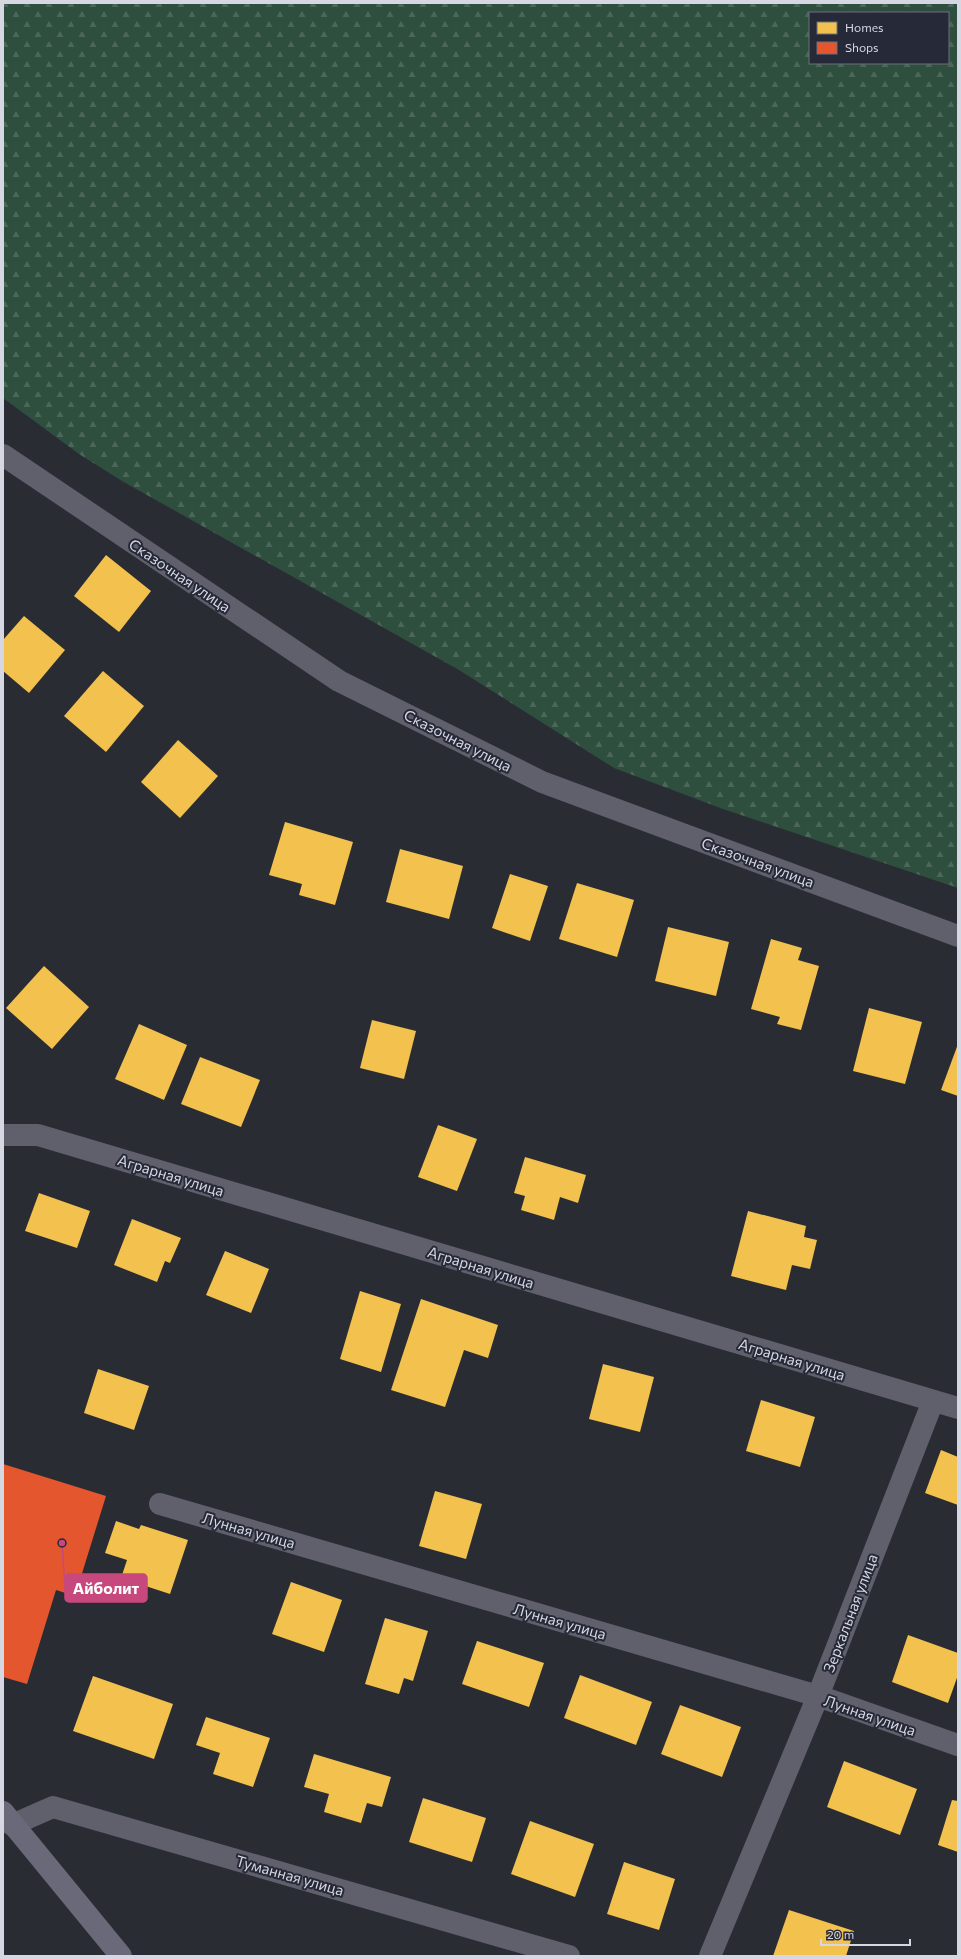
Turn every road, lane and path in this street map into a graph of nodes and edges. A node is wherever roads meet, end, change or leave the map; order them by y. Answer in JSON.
{"nodes":[{"id":1,"x":3,"y":456,"type":"edge"},
{"id":2,"x":958,"y":936,"type":"edge"},
{"id":3,"x":3,"y":1135,"type":"edge"},
{"id":4,"x":933,"y":1401,"type":"junction"},
{"id":5,"x":958,"y":1408,"type":"edge"},
{"id":6,"x":160,"y":1504,"type":"dead end"},
{"id":7,"x":818,"y":1696,"type":"junction"},
{"id":8,"x":958,"y":1745,"type":"edge"},
{"id":9,"x":8,"y":1818,"type":"edge"},
{"id":10,"x":121,"y":1956,"type":"edge"},
{"id":11,"x":569,"y":1956,"type":"edge"},
{"id":12,"x":710,"y":1956,"type":"edge"}],
"edges":[{"from":1,"to":2,"type":"street","name":"Сказочная улица"},
{"from":3,"to":4,"type":"street","name":"Аграрная улица"},
{"from":4,"to":5,"type":"street","name":"Аграрная улица"},
{"from":4,"to":7,"type":"street","name":"Зеркальная улица"},
{"from":6,"to":7,"type":"street","name":"Лунная улица"},
{"from":7,"to":8,"type":"street","name":"Лунная улица"},
{"from":7,"to":12,"type":"street","name":"Зеркальная улица"},
{"from":9,"to":10,"type":"main road"},
{"from":9,"to":11,"type":"street","name":"Туманная улица"}]}
